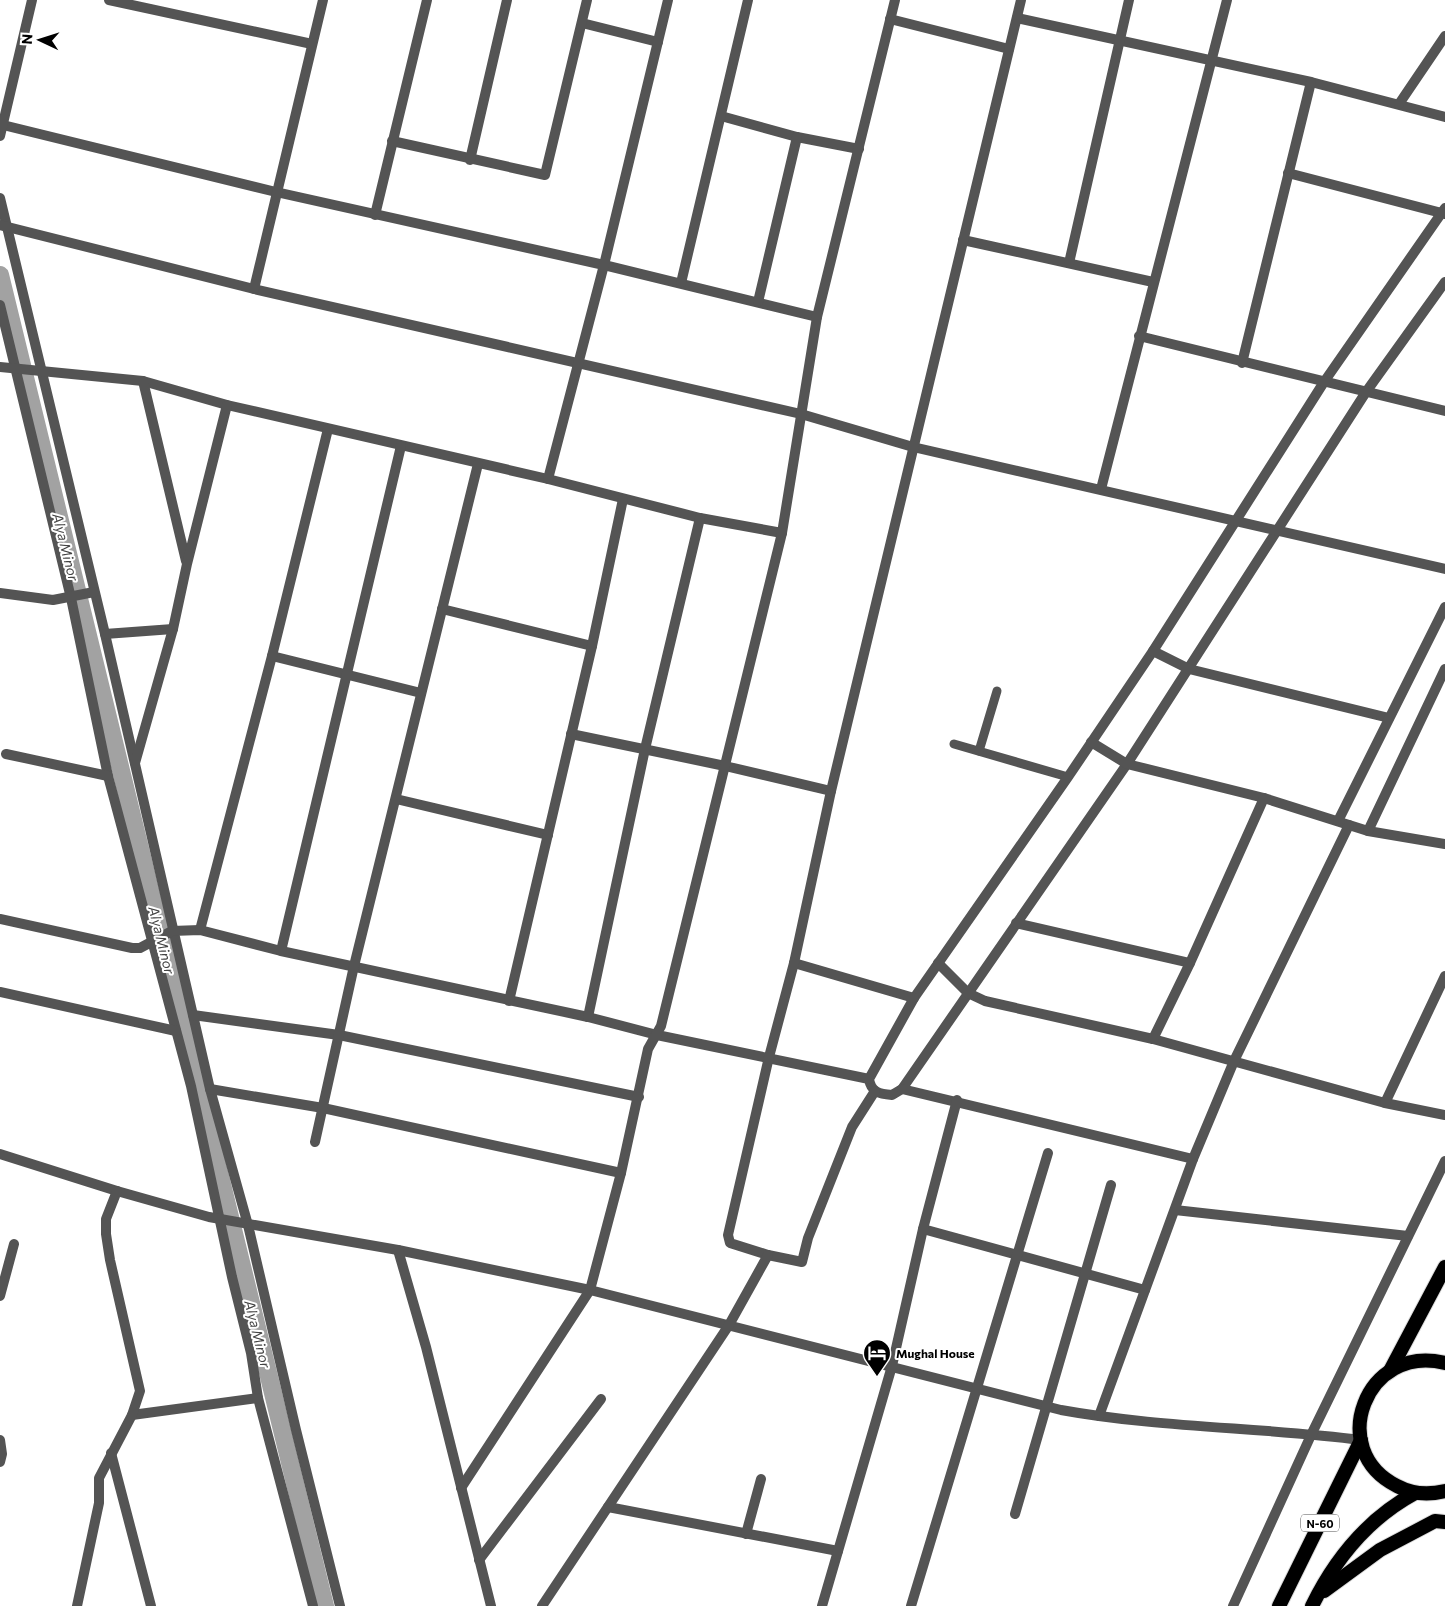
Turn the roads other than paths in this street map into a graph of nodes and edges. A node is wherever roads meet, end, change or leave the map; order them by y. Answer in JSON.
{"nodes":[{"id":1,"x":32,"y":0,"type":"edge"},
{"id":2,"x":108,"y":0,"type":"edge"},
{"id":3,"x":323,"y":0,"type":"edge"},
{"id":4,"x":427,"y":0,"type":"edge"},
{"id":5,"x":507,"y":0,"type":"edge"},
{"id":6,"x":587,"y":0,"type":"edge"},
{"id":7,"x":668,"y":0,"type":"edge"},
{"id":8,"x":748,"y":0,"type":"edge"},
{"id":9,"x":895,"y":0,"type":"edge"},
{"id":10,"x":1021,"y":0,"type":"edge"},
{"id":11,"x":1129,"y":0,"type":"edge"},
{"id":12,"x":1227,"y":0,"type":"edge"},
{"id":13,"x":1017,"y":18,"type":"junction"},
{"id":14,"x":890,"y":19,"type":"junction"},
{"id":15,"x":582,"y":23,"type":"junction"},
{"id":16,"x":1445,"y":36,"type":"edge"},
{"id":17,"x":1118,"y":41,"type":"junction"},
{"id":18,"x":658,"y":42,"type":"junction"},
{"id":19,"x":312,"y":44,"type":"junction"},
{"id":20,"x":1009,"y":50,"type":"junction"},
{"id":21,"x":1211,"y":60,"type":"junction"},
{"id":22,"x":1311,"y":82,"type":"junction"},
{"id":23,"x":1399,"y":104,"type":"junction"},
{"id":24,"x":722,"y":116,"type":"junction"},
{"id":25,"x":1445,"y":117,"type":"edge"},
{"id":26,"x":3,"y":124,"type":"junction"},
{"id":27,"x":0,"y":136,"type":"edge"},
{"id":28,"x":797,"y":137,"type":"junction"},
{"id":29,"x":392,"y":141,"type":"junction"},
{"id":30,"x":859,"y":149,"type":"junction"},
{"id":31,"x":470,"y":160,"type":"junction"},
{"id":32,"x":1288,"y":173,"type":"junction"},
{"id":33,"x":276,"y":192,"type":"junction"},
{"id":34,"x":0,"y":198,"type":"edge"},
{"id":35,"x":1444,"y":212,"type":"edge"},
{"id":36,"x":375,"y":215,"type":"junction"},
{"id":37,"x":4,"y":226,"type":"edge"},
{"id":38,"x":963,"y":240,"type":"junction"},
{"id":39,"x":1069,"y":263,"type":"junction"},
{"id":40,"x":604,"y":265,"type":"junction"},
{"id":41,"x":1153,"y":282,"type":"junction"},
{"id":42,"x":1445,"y":282,"type":"edge"},
{"id":43,"x":680,"y":283,"type":"junction"},
{"id":44,"x":254,"y":289,"type":"junction"},
{"id":45,"x":758,"y":302,"type":"junction"},
{"id":46,"x":0,"y":305,"type":"edge"},
{"id":47,"x":818,"y":318,"type":"junction"},
{"id":48,"x":1139,"y":336,"type":"junction"},
{"id":49,"x":1242,"y":363,"type":"junction"},
{"id":50,"x":578,"y":364,"type":"junction"},
{"id":51,"x":0,"y":367,"type":"edge"},
{"id":52,"x":15,"y":369,"type":"junction"},
{"id":53,"x":40,"y":371,"type":"junction"},
{"id":54,"x":143,"y":381,"type":"junction"},
{"id":55,"x":1324,"y":382,"type":"junction"},
{"id":56,"x":1366,"y":392,"type":"junction"},
{"id":57,"x":227,"y":405,"type":"junction"},
{"id":58,"x":1445,"y":411,"type":"edge"},
{"id":59,"x":801,"y":414,"type":"junction"},
{"id":60,"x":328,"y":429,"type":"junction"},
{"id":61,"x":401,"y":446,"type":"junction"},
{"id":62,"x":913,"y":447,"type":"junction"},
{"id":63,"x":478,"y":464,"type":"junction"},
{"id":64,"x":548,"y":479,"type":"junction"},
{"id":65,"x":1101,"y":489,"type":"junction"},
{"id":66,"x":623,"y":500,"type":"junction"},
{"id":67,"x":700,"y":518,"type":"junction"},
{"id":68,"x":1236,"y":520,"type":"junction"},
{"id":69,"x":1277,"y":530,"type":"junction"},
{"id":70,"x":782,"y":533,"type":"junction"},
{"id":71,"x":186,"y":564,"type":"junction"},
{"id":72,"x":1445,"y":569,"type":"edge"},
{"id":73,"x":0,"y":593,"type":"edge"},
{"id":74,"x":91,"y":593,"type":"junction"},
{"id":75,"x":74,"y":597,"type":"junction"},
{"id":76,"x":1445,"y":608,"type":"edge"},
{"id":77,"x":442,"y":609,"type":"junction"},
{"id":78,"x":173,"y":629,"type":"junction"},
{"id":79,"x":105,"y":634,"type":"junction"},
{"id":80,"x":592,"y":646,"type":"junction"},
{"id":81,"x":1153,"y":651,"type":"junction"},
{"id":82,"x":272,"y":656,"type":"junction"},
{"id":83,"x":1445,"y":668,"type":"edge"},
{"id":84,"x":1189,"y":670,"type":"junction"},
{"id":85,"x":346,"y":676,"type":"junction"},
{"id":86,"x":997,"y":691,"type":"dead end"},
{"id":87,"x":422,"y":694,"type":"junction"},
{"id":88,"x":1389,"y":718,"type":"junction"},
{"id":89,"x":571,"y":734,"type":"junction"},
{"id":90,"x":1092,"y":742,"type":"junction"},
{"id":91,"x":954,"y":744,"type":"dead end"},
{"id":92,"x":645,"y":749,"type":"junction"},
{"id":93,"x":979,"y":751,"type":"junction"},
{"id":94,"x":6,"y":754,"type":"dead end"},
{"id":95,"x":1127,"y":764,"type":"junction"},
{"id":96,"x":135,"y":765,"type":"junction"},
{"id":97,"x":725,"y":766,"type":"junction"},
{"id":98,"x":108,"y":776,"type":"junction"},
{"id":99,"x":1068,"y":777,"type":"junction"},
{"id":100,"x":831,"y":791,"type":"junction"},
{"id":101,"x":1264,"y":798,"type":"junction"},
{"id":102,"x":396,"y":799,"type":"junction"},
{"id":103,"x":1338,"y":821,"type":"junction"},
{"id":104,"x":1349,"y":825,"type":"junction"},
{"id":105,"x":1368,"y":831,"type":"junction"},
{"id":106,"x":548,"y":835,"type":"junction"},
{"id":107,"x":1445,"y":844,"type":"edge"},
{"id":108,"x":0,"y":919,"type":"edge"},
{"id":109,"x":1016,"y":924,"type":"junction"},
{"id":110,"x":200,"y":930,"type":"junction"},
{"id":111,"x":172,"y":931,"type":"junction"},
{"id":112,"x":152,"y":942,"type":"junction"},
{"id":113,"x":281,"y":951,"type":"junction"},
{"id":114,"x":794,"y":962,"type":"junction"},
{"id":115,"x":1190,"y":962,"type":"junction"},
{"id":116,"x":938,"y":963,"type":"junction"},
{"id":117,"x":354,"y":966,"type":"junction"},
{"id":118,"x":1445,"y":976,"type":"edge"},
{"id":119,"x":0,"y":992,"type":"edge"},
{"id":120,"x":968,"y":993,"type":"junction"},
{"id":121,"x":914,"y":998,"type":"junction"},
{"id":122,"x":510,"y":1001,"type":"junction"},
{"id":123,"x":193,"y":1015,"type":"junction"},
{"id":124,"x":588,"y":1016,"type":"junction"},
{"id":125,"x":176,"y":1032,"type":"junction"},
{"id":126,"x":657,"y":1034,"type":"junction"},
{"id":127,"x":339,"y":1035,"type":"junction"},
{"id":128,"x":1153,"y":1039,"type":"junction"},
{"id":129,"x":769,"y":1057,"type":"junction"},
{"id":130,"x":1234,"y":1062,"type":"junction"},
{"id":131,"x":869,"y":1079,"type":"junction"},
{"id":132,"x":210,"y":1089,"type":"junction"},
{"id":133,"x":902,"y":1089,"type":"junction"},
{"id":134,"x":875,"y":1091,"type":"junction"},
{"id":135,"x":639,"y":1097,"type":"junction"},
{"id":136,"x":957,"y":1100,"type":"junction"},
{"id":137,"x":1385,"y":1103,"type":"junction"},
{"id":138,"x":323,"y":1108,"type":"junction"},
{"id":139,"x":1445,"y":1115,"type":"edge"},
{"id":140,"x":315,"y":1142,"type":"dead end"},
{"id":141,"x":1048,"y":1153,"type":"dead end"},
{"id":142,"x":0,"y":1154,"type":"edge"},
{"id":143,"x":1194,"y":1159,"type":"junction"},
{"id":144,"x":1445,"y":1160,"type":"edge"},
{"id":145,"x":621,"y":1173,"type":"junction"},
{"id":146,"x":1111,"y":1185,"type":"dead end"},
{"id":147,"x":117,"y":1192,"type":"junction"},
{"id":148,"x":1175,"y":1210,"type":"junction"},
{"id":149,"x":220,"y":1219,"type":"junction"},
{"id":150,"x":248,"y":1225,"type":"junction"},
{"id":151,"x":923,"y":1229,"type":"junction"},
{"id":152,"x":1408,"y":1236,"type":"junction"},
{"id":153,"x":14,"y":1244,"type":"dead end"},
{"id":154,"x":398,"y":1250,"type":"junction"},
{"id":155,"x":768,"y":1255,"type":"junction"},
{"id":156,"x":1017,"y":1255,"type":"junction"},
{"id":157,"x":1445,"y":1267,"type":"edge"},
{"id":158,"x":1085,"y":1274,"type":"junction"},
{"id":159,"x":2,"y":1282,"type":"edge"},
{"id":160,"x":590,"y":1290,"type":"junction"},
{"id":161,"x":1145,"y":1290,"type":"junction"},
{"id":162,"x":0,"y":1296,"type":"edge"},
{"id":163,"x":729,"y":1325,"type":"junction"},
{"id":164,"x":1445,"y":1363,"type":"edge"},
{"id":165,"x":892,"y":1366,"type":"junction"},
{"id":166,"x":1391,"y":1369,"type":"junction"},
{"id":167,"x":977,"y":1388,"type":"junction"},
{"id":168,"x":258,"y":1398,"type":"junction"},
{"id":169,"x":601,"y":1399,"type":"dead end"},
{"id":170,"x":1047,"y":1406,"type":"junction"},
{"id":171,"x":132,"y":1415,"type":"junction"},
{"id":172,"x":1099,"y":1416,"type":"junction"},
{"id":173,"x":1312,"y":1434,"type":"junction"},
{"id":174,"x":0,"y":1440,"type":"edge"},
{"id":175,"x":1361,"y":1440,"type":"junction"},
{"id":176,"x":111,"y":1453,"type":"junction"},
{"id":177,"x":0,"y":1462,"type":"edge"},
{"id":178,"x":761,"y":1479,"type":"dead end"},
{"id":179,"x":461,"y":1488,"type":"junction"},
{"id":180,"x":1445,"y":1491,"type":"edge"},
{"id":181,"x":1416,"y":1493,"type":"junction"},
{"id":182,"x":608,"y":1506,"type":"junction"},
{"id":183,"x":1015,"y":1514,"type":"dead end"},
{"id":184,"x":1445,"y":1522,"type":"edge"},
{"id":185,"x":746,"y":1534,"type":"junction"},
{"id":186,"x":838,"y":1551,"type":"junction"},
{"id":187,"x":479,"y":1560,"type":"junction"},
{"id":188,"x":1315,"y":1603,"type":"edge"},
{"id":189,"x":77,"y":1606,"type":"edge"},
{"id":190,"x":151,"y":1606,"type":"edge"},
{"id":191,"x":313,"y":1606,"type":"edge"},
{"id":192,"x":340,"y":1606,"type":"edge"},
{"id":193,"x":491,"y":1606,"type":"edge"},
{"id":194,"x":542,"y":1606,"type":"edge"},
{"id":195,"x":822,"y":1606,"type":"edge"},
{"id":196,"x":911,"y":1606,"type":"edge"},
{"id":197,"x":1234,"y":1606,"type":"edge"},
{"id":198,"x":1280,"y":1606,"type":"edge"}],
"edges":[{"from":1,"to":26,"type":"street"},
{"from":2,"to":19,"type":"street"},
{"from":3,"to":19,"type":"street"},
{"from":4,"to":29,"type":"street"},
{"from":5,"to":31,"type":"street"},
{"from":6,"to":15,"type":"street"},
{"from":7,"to":18,"type":"street"},
{"from":8,"to":24,"type":"street"},
{"from":9,"to":14,"type":"street"},
{"from":10,"to":13,"type":"street"},
{"from":11,"to":17,"type":"street"},
{"from":12,"to":21,"type":"street"},
{"from":13,"to":17,"type":"street"},
{"from":13,"to":20,"type":"street"},
{"from":14,"to":20,"type":"street"},
{"from":14,"to":30,"type":"street"},
{"from":15,"to":18,"type":"street"},
{"from":15,"to":31,"type":"street"},
{"from":16,"to":23,"type":"street"},
{"from":17,"to":21,"type":"street"},
{"from":17,"to":39,"type":"street"},
{"from":18,"to":40,"type":"street"},
{"from":19,"to":33,"type":"street"},
{"from":20,"to":38,"type":"street"},
{"from":21,"to":22,"type":"street"},
{"from":21,"to":41,"type":"street"},
{"from":22,"to":23,"type":"street"},
{"from":22,"to":32,"type":"street"},
{"from":23,"to":25,"type":"street"},
{"from":24,"to":28,"type":"street"},
{"from":24,"to":43,"type":"street"},
{"from":26,"to":27,"type":"street"},
{"from":26,"to":33,"type":"street"},
{"from":28,"to":30,"type":"street"},
{"from":28,"to":45,"type":"street"},
{"from":29,"to":31,"type":"street"},
{"from":29,"to":36,"type":"street"},
{"from":30,"to":47,"type":"street"},
{"from":32,"to":35,"type":"street"},
{"from":32,"to":49,"type":"street"},
{"from":33,"to":36,"type":"street"},
{"from":33,"to":44,"type":"street"},
{"from":34,"to":37,"type":"street"},
{"from":35,"to":55,"type":"street"},
{"from":36,"to":40,"type":"street"},
{"from":37,"to":44,"type":"street"},
{"from":37,"to":53,"type":"street"},
{"from":38,"to":39,"type":"street"},
{"from":38,"to":62,"type":"street"},
{"from":39,"to":41,"type":"street"},
{"from":40,"to":43,"type":"street"},
{"from":40,"to":50,"type":"street"},
{"from":41,"to":48,"type":"street"},
{"from":42,"to":56,"type":"street"},
{"from":43,"to":45,"type":"street"},
{"from":44,"to":50,"type":"street"},
{"from":45,"to":47,"type":"street"},
{"from":46,"to":52,"type":"street"},
{"from":47,"to":59,"type":"street"},
{"from":48,"to":49,"type":"street"},
{"from":48,"to":65,"type":"street"},
{"from":49,"to":55,"type":"street"},
{"from":50,"to":59,"type":"street"},
{"from":50,"to":64,"type":"street"},
{"from":51,"to":52,"type":"street"},
{"from":52,"to":53,"type":"street"},
{"from":52,"to":75,"type":"street"},
{"from":53,"to":54,"type":"street"},
{"from":53,"to":74,"type":"street"},
{"from":54,"to":57,"type":"street"},
{"from":54,"to":71,"type":"street"},
{"from":55,"to":56,"type":"street"},
{"from":55,"to":68,"type":"street"},
{"from":56,"to":58,"type":"street"},
{"from":56,"to":69,"type":"street"},
{"from":57,"to":60,"type":"street"},
{"from":57,"to":71,"type":"street"},
{"from":59,"to":62,"type":"street"},
{"from":59,"to":70,"type":"street"},
{"from":60,"to":61,"type":"street"},
{"from":60,"to":82,"type":"street"},
{"from":61,"to":63,"type":"street"},
{"from":61,"to":85,"type":"street"},
{"from":62,"to":65,"type":"street"},
{"from":62,"to":100,"type":"street"},
{"from":63,"to":64,"type":"street"},
{"from":63,"to":77,"type":"street"},
{"from":64,"to":66,"type":"street"},
{"from":65,"to":68,"type":"street"},
{"from":66,"to":67,"type":"street"},
{"from":66,"to":80,"type":"street"},
{"from":67,"to":70,"type":"street"},
{"from":67,"to":92,"type":"street"},
{"from":68,"to":69,"type":"street"},
{"from":68,"to":81,"type":"street"},
{"from":69,"to":72,"type":"street"},
{"from":69,"to":84,"type":"street"},
{"from":70,"to":97,"type":"street"},
{"from":71,"to":78,"type":"street"},
{"from":73,"to":75,"type":"street"},
{"from":74,"to":75,"type":"street"},
{"from":74,"to":79,"type":"street"},
{"from":75,"to":98,"type":"street"},
{"from":76,"to":88,"type":"street"},
{"from":77,"to":80,"type":"street"},
{"from":77,"to":87,"type":"street"},
{"from":78,"to":79,"type":"street"},
{"from":78,"to":96,"type":"street"},
{"from":79,"to":96,"type":"street"},
{"from":80,"to":89,"type":"street"},
{"from":81,"to":84,"type":"street"},
{"from":81,"to":90,"type":"street"},
{"from":82,"to":85,"type":"street"},
{"from":82,"to":110,"type":"street"},
{"from":83,"to":105,"type":"street"},
{"from":84,"to":88,"type":"street"},
{"from":84,"to":95,"type":"street"},
{"from":85,"to":87,"type":"street"},
{"from":85,"to":113,"type":"street"},
{"from":86,"to":93,"type":"lane"},
{"from":87,"to":102,"type":"street"},
{"from":88,"to":103,"type":"street"},
{"from":89,"to":92,"type":"street"},
{"from":89,"to":106,"type":"street"},
{"from":90,"to":95,"type":"street"},
{"from":90,"to":99,"type":"street"},
{"from":91,"to":93,"type":"lane"},
{"from":92,"to":97,"type":"street"},
{"from":92,"to":124,"type":"street"},
{"from":93,"to":99,"type":"lane"},
{"from":94,"to":98,"type":"street"},
{"from":95,"to":101,"type":"street"},
{"from":95,"to":109,"type":"street"},
{"from":96,"to":111,"type":"street"},
{"from":97,"to":100,"type":"street"},
{"from":97,"to":126,"type":"street"},
{"from":98,"to":112,"type":"street"},
{"from":99,"to":116,"type":"street"},
{"from":100,"to":114,"type":"street"},
{"from":101,"to":103,"type":"street"},
{"from":101,"to":115,"type":"street"},
{"from":102,"to":106,"type":"street"},
{"from":102,"to":117,"type":"street"},
{"from":103,"to":104,"type":"street"},
{"from":104,"to":105,"type":"street"},
{"from":104,"to":130,"type":"street"},
{"from":105,"to":107,"type":"street"},
{"from":106,"to":122,"type":"street"},
{"from":108,"to":112,"type":"street"},
{"from":109,"to":115,"type":"street"},
{"from":109,"to":120,"type":"street"},
{"from":110,"to":111,"type":"street"},
{"from":110,"to":113,"type":"street"},
{"from":111,"to":112,"type":"street"},
{"from":111,"to":123,"type":"street"},
{"from":112,"to":125,"type":"street"},
{"from":113,"to":117,"type":"street"},
{"from":114,"to":121,"type":"street"},
{"from":114,"to":129,"type":"street"},
{"from":115,"to":128,"type":"street"},
{"from":116,"to":120,"type":"street"},
{"from":116,"to":121,"type":"street"},
{"from":117,"to":122,"type":"street"},
{"from":117,"to":127,"type":"street"},
{"from":118,"to":137,"type":"street"},
{"from":119,"to":125,"type":"street"},
{"from":120,"to":128,"type":"street"},
{"from":120,"to":133,"type":"street"},
{"from":121,"to":131,"type":"street"},
{"from":122,"to":124,"type":"street"},
{"from":123,"to":127,"type":"street"},
{"from":123,"to":132,"type":"street"},
{"from":124,"to":126,"type":"street"},
{"from":125,"to":149,"type":"street"},
{"from":126,"to":129,"type":"street"},
{"from":126,"to":135,"type":"street"},
{"from":127,"to":135,"type":"street"},
{"from":127,"to":138,"type":"street"},
{"from":128,"to":130,"type":"street"},
{"from":129,"to":131,"type":"street"},
{"from":129,"to":155,"type":"street"},
{"from":130,"to":137,"type":"street"},
{"from":130,"to":143,"type":"street"},
{"from":131,"to":134,"type":"street"},
{"from":132,"to":138,"type":"street"},
{"from":132,"to":150,"type":"street"},
{"from":133,"to":134,"type":"street"},
{"from":133,"to":136,"type":"street"},
{"from":134,"to":155,"type":"street"},
{"from":135,"to":145,"type":"street"},
{"from":136,"to":143,"type":"street"},
{"from":136,"to":151,"type":"street"},
{"from":137,"to":139,"type":"street"},
{"from":138,"to":140,"type":"street"},
{"from":138,"to":145,"type":"street"},
{"from":141,"to":156,"type":"street"},
{"from":142,"to":147,"type":"street"},
{"from":143,"to":148,"type":"street"},
{"from":144,"to":152,"type":"street"},
{"from":145,"to":160,"type":"street"},
{"from":146,"to":158,"type":"street"},
{"from":147,"to":149,"type":"street"},
{"from":147,"to":171,"type":"street"},
{"from":148,"to":152,"type":"street"},
{"from":148,"to":161,"type":"street"},
{"from":149,"to":150,"type":"street"},
{"from":149,"to":168,"type":"street"},
{"from":150,"to":154,"type":"street"},
{"from":150,"to":192,"type":"street"},
{"from":151,"to":156,"type":"street"},
{"from":151,"to":165,"type":"street"},
{"from":152,"to":173,"type":"street"},
{"from":153,"to":159,"type":"street"},
{"from":154,"to":160,"type":"street"},
{"from":154,"to":179,"type":"street"},
{"from":155,"to":163,"type":"street"},
{"from":156,"to":158,"type":"street"},
{"from":156,"to":167,"type":"street"},
{"from":157,"to":166,"type":"highway"},
{"from":158,"to":161,"type":"street"},
{"from":158,"to":170,"type":"street"},
{"from":159,"to":162,"type":"street"},
{"from":160,"to":163,"type":"street"},
{"from":160,"to":179,"type":"street"},
{"from":161,"to":172,"type":"street"},
{"from":163,"to":165,"type":"street"},
{"from":163,"to":182,"type":"street"},
{"from":164,"to":166,"type":"highway"},
{"from":165,"to":167,"type":"street"},
{"from":165,"to":186,"type":"street"},
{"from":166,"to":175,"type":"highway"},
{"from":167,"to":170,"type":"street"},
{"from":167,"to":196,"type":"street"},
{"from":168,"to":171,"type":"street"},
{"from":168,"to":191,"type":"street"},
{"from":169,"to":187,"type":"street"},
{"from":170,"to":172,"type":"street"},
{"from":170,"to":183,"type":"street"},
{"from":171,"to":176,"type":"street"},
{"from":172,"to":173,"type":"street"},
{"from":173,"to":175,"type":"street"},
{"from":173,"to":197,"type":"street"},
{"from":174,"to":177,"type":"street"},
{"from":175,"to":181,"type":"highway"},
{"from":175,"to":198,"type":"highway","number":"N-60"},
{"from":176,"to":189,"type":"street"},
{"from":176,"to":190,"type":"street"},
{"from":178,"to":185,"type":"street"},
{"from":179,"to":187,"type":"street"},
{"from":180,"to":181,"type":"highway"},
{"from":181,"to":188,"type":"highway","number":"N-60"},
{"from":182,"to":185,"type":"street"},
{"from":182,"to":194,"type":"street"},
{"from":184,"to":188,"type":"highway"},
{"from":185,"to":186,"type":"street"},
{"from":186,"to":195,"type":"street"},
{"from":187,"to":193,"type":"street"}]}
